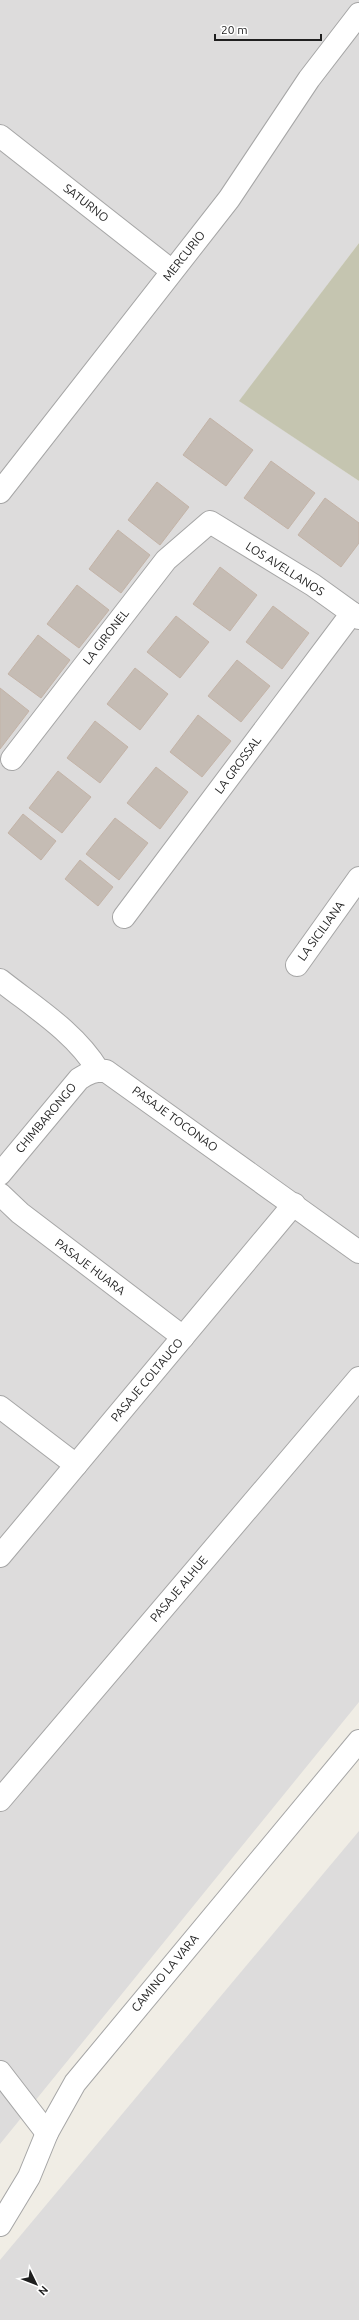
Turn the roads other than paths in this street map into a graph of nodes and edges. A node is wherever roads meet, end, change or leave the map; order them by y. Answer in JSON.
{"nodes":[{"id":1,"x":359,"y":14,"type":"edge"},
{"id":2,"x":3,"y":145,"type":"edge"},
{"id":3,"x":172,"y":271,"type":"junction"},
{"id":4,"x":0,"y":492,"type":"edge"},
{"id":5,"x":210,"y":522,"type":"joint"},
{"id":6,"x":355,"y":615,"type":"edge"},
{"id":7,"x":12,"y":759,"type":"dead end"},
{"id":8,"x":359,"y":878,"type":"edge"},
{"id":9,"x":124,"y":917,"type":"dead end"},
{"id":10,"x":297,"y":965,"type":"dead end"},
{"id":11,"x":0,"y":980,"type":"edge"},
{"id":12,"x":98,"y":1070,"type":"junction"},
{"id":13,"x":0,"y":1174,"type":"edge"},
{"id":14,"x":0,"y":1194,"type":"edge"},
{"id":15,"x":294,"y":1204,"type":"junction"},
{"id":16,"x":359,"y":1252,"type":"edge"},
{"id":17,"x":183,"y":1337,"type":"junction"},
{"id":18,"x":359,"y":1378,"type":"edge"},
{"id":19,"x":0,"y":1407,"type":"edge"},
{"id":20,"x":76,"y":1465,"type":"junction"},
{"id":21,"x":0,"y":1556,"type":"edge"},
{"id":22,"x":359,"y":1741,"type":"edge"},
{"id":23,"x":0,"y":1800,"type":"edge"},
{"id":24,"x":0,"y":2072,"type":"edge"},
{"id":25,"x":47,"y":2132,"type":"junction"},
{"id":26,"x":0,"y":2225,"type":"edge"}],
"edges":[{"from":1,"to":3,"type":"street","name":"MERCURIO"},
{"from":2,"to":3,"type":"street","name":"SATURNO"},
{"from":3,"to":4,"type":"street","name":"MERCURIO"},
{"from":5,"to":6,"type":"street","name":"LOS AVELLANOS"},
{"from":5,"to":7,"type":"street","name":"LA GIRONEL"},
{"from":6,"to":9,"type":"street","name":"LA GROSSAL"},
{"from":8,"to":10,"type":"street","name":"LA SICILIANA"},
{"from":11,"to":12,"type":"street"},
{"from":12,"to":13,"type":"street","name":"CHIMBARONGO"},
{"from":12,"to":15,"type":"street","name":"PASAJE TOCONAO"},
{"from":14,"to":17,"type":"street","name":"PASAJE HUARA"},
{"from":15,"to":16,"type":"street","name":"PASAJE TOCONAO"},
{"from":15,"to":17,"type":"street","name":"PASAJE COLTAUCO"},
{"from":17,"to":20,"type":"street","name":"PASAJE COLTAUCO"},
{"from":18,"to":23,"type":"street","name":"PASAJE ALHUE"},
{"from":19,"to":20,"type":"street"},
{"from":20,"to":21,"type":"street","name":"PASAJE COLTAUCO"},
{"from":22,"to":25,"type":"street","name":"CAMINO LA VARA"},
{"from":24,"to":25,"type":"street"},
{"from":25,"to":26,"type":"street","name":"CAMINO LA VARA"}]}
